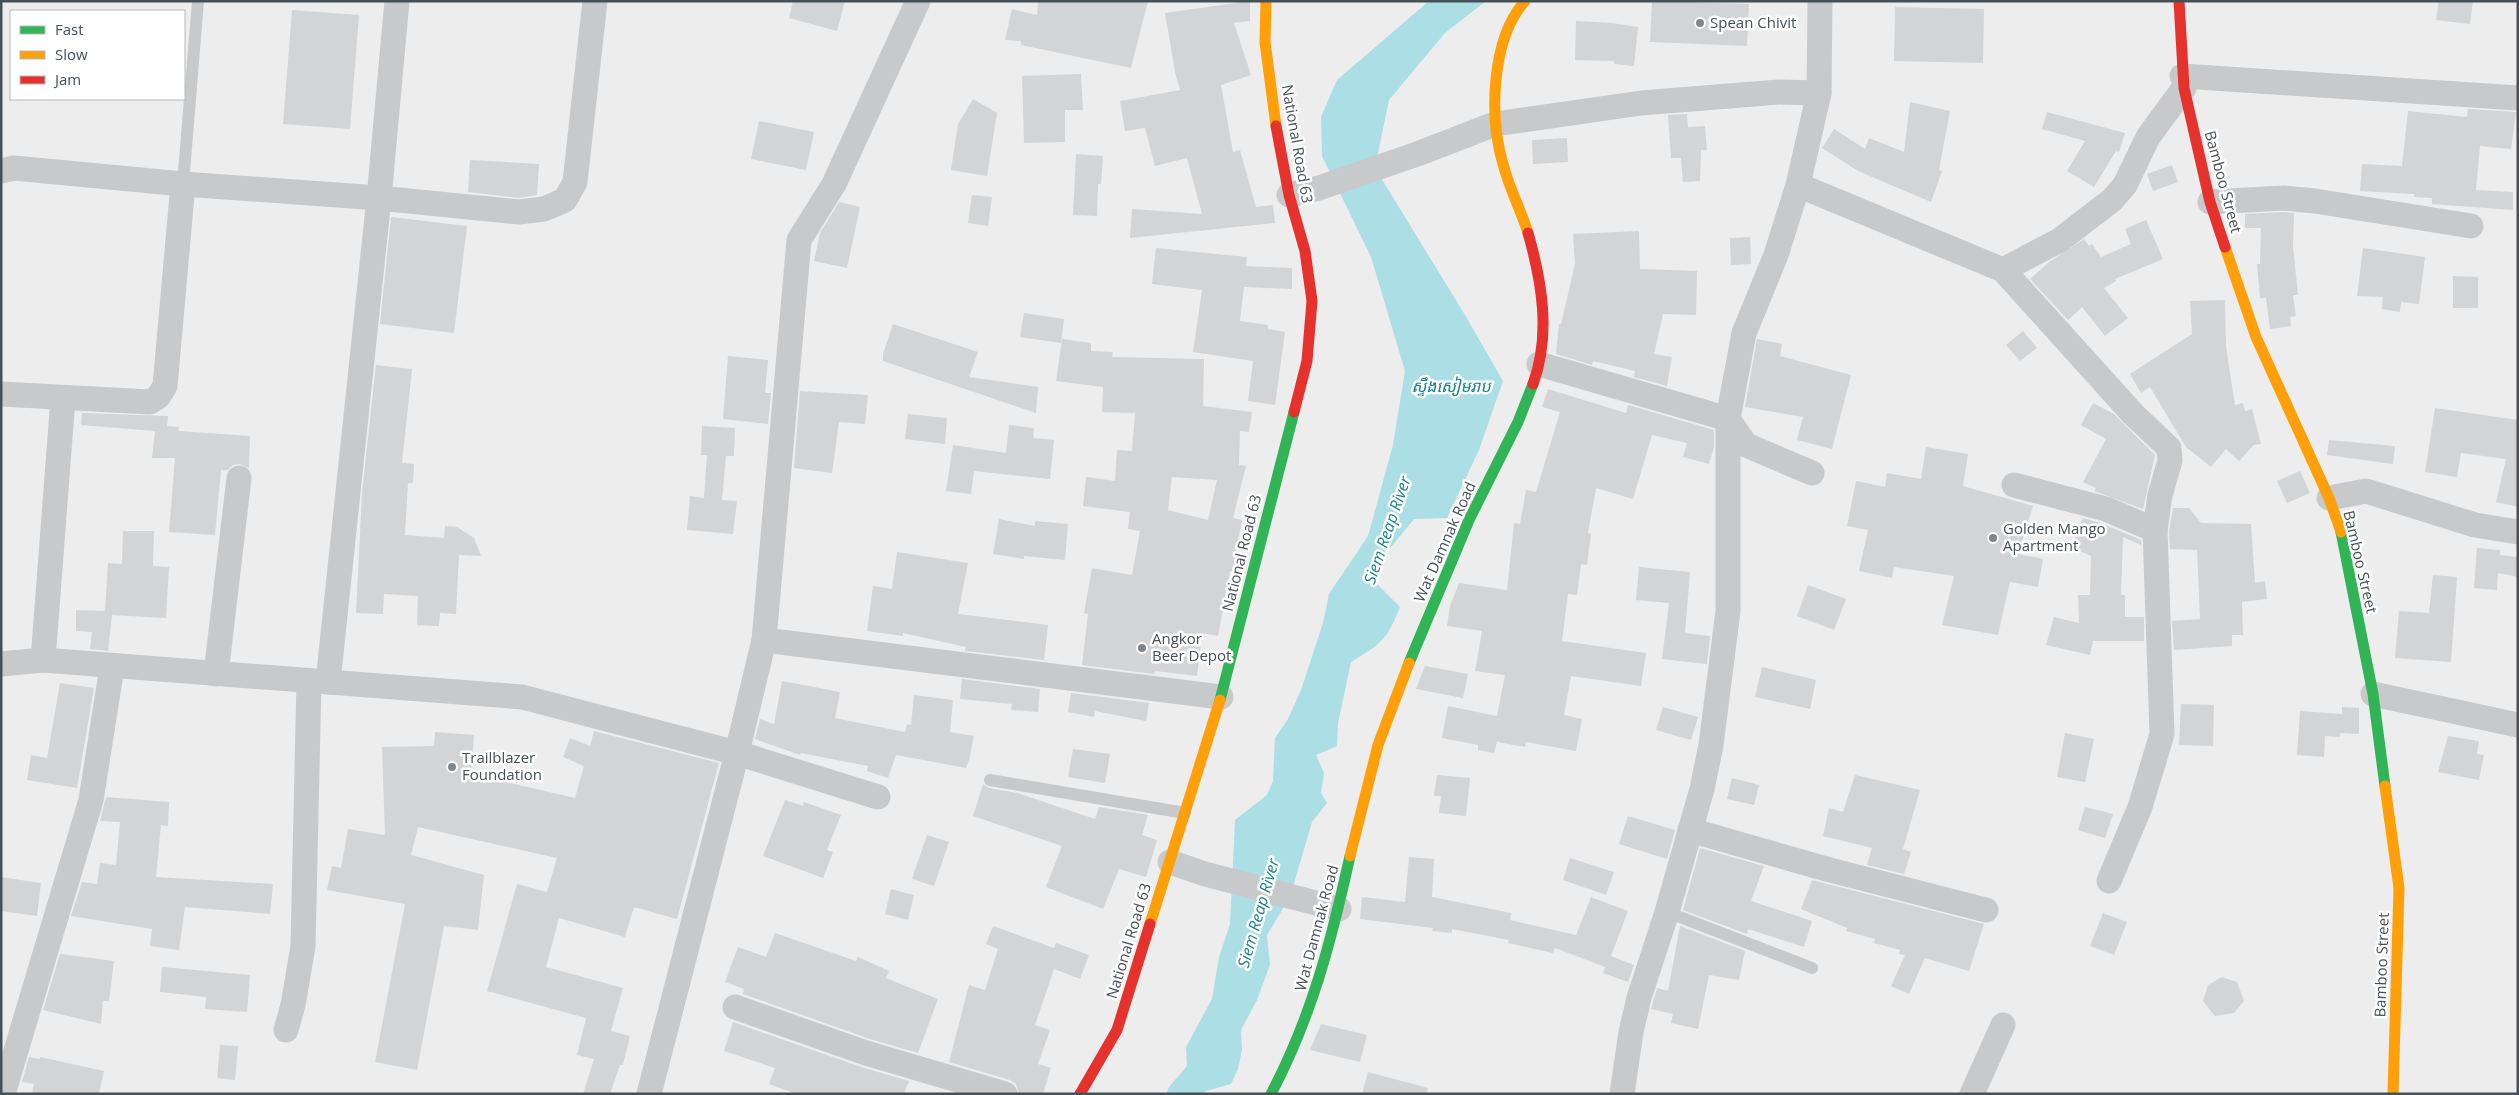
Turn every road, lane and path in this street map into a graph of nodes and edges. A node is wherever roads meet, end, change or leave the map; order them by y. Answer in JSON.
{"nodes":[{"id":1,"x":198,"y":1,"type":"edge"},
{"id":2,"x":396,"y":1,"type":"edge"},
{"id":3,"x":595,"y":1,"type":"edge"},
{"id":4,"x":918,"y":1,"type":"edge"},
{"id":5,"x":1266,"y":1,"type":"edge"},
{"id":6,"x":1525,"y":1,"type":"edge"},
{"id":7,"x":1820,"y":1,"type":"edge"},
{"id":8,"x":2179,"y":1,"type":"edge"},
{"id":9,"x":2183,"y":82,"type":"junction"},
{"id":10,"x":1819,"y":93,"type":"junction"},
{"id":11,"x":2518,"y":98,"type":"edge"},
{"id":12,"x":1495,"y":124,"type":"junction"},
{"id":13,"x":1,"y":172,"type":"edge"},
{"id":14,"x":183,"y":184,"type":"junction"},
{"id":15,"x":1798,"y":185,"type":"junction"},
{"id":16,"x":1289,"y":195,"type":"junction"},
{"id":17,"x":379,"y":198,"type":"junction"},
{"id":18,"x":2210,"y":202,"type":"junction"},
{"id":19,"x":2471,"y":226,"type":"dead end"},
{"id":20,"x":2003,"y":270,"type":"junction"},
{"id":21,"x":1539,"y":364,"type":"junction"},
{"id":22,"x":1,"y":394,"type":"edge"},
{"id":23,"x":62,"y":398,"type":"junction"},
{"id":24,"x":1728,"y":419,"type":"junction"},
{"id":25,"x":1812,"y":473,"type":"dead end"},
{"id":26,"x":239,"y":478,"type":"dead end"},
{"id":27,"x":2014,"y":485,"type":"dead end"},
{"id":28,"x":2329,"y":498,"type":"junction"},
{"id":29,"x":2154,"y":530,"type":"junction"},
{"id":30,"x":2518,"y":532,"type":"edge"},
{"id":31,"x":764,"y":640,"type":"junction"},
{"id":32,"x":42,"y":660,"type":"junction"},
{"id":33,"x":1,"y":664,"type":"edge"},
{"id":34,"x":112,"y":667,"type":"junction"},
{"id":35,"x":216,"y":674,"type":"junction"},
{"id":36,"x":319,"y":682,"type":"junction"},
{"id":37,"x":2373,"y":694,"type":"junction"},
{"id":38,"x":1221,"y":697,"type":"junction"},
{"id":39,"x":2518,"y":725,"type":"edge"},
{"id":40,"x":738,"y":753,"type":"junction"},
{"id":41,"x":990,"y":780,"type":"dead end"},
{"id":42,"x":878,"y":797,"type":"dead end"},
{"id":43,"x":1185,"y":813,"type":"junction"},
{"id":44,"x":1690,"y":830,"type":"junction"},
{"id":45,"x":1170,"y":862,"type":"junction"},
{"id":46,"x":2109,"y":881,"type":"dead end"},
{"id":47,"x":1327,"y":906,"type":"junction"},
{"id":48,"x":1986,"y":910,"type":"dead end"},
{"id":49,"x":1667,"y":912,"type":"junction"},
{"id":50,"x":1812,"y":968,"type":"dead end"},
{"id":51,"x":735,"y":1007,"type":"dead end"},
{"id":52,"x":2003,"y":1025,"type":"dead end"},
{"id":53,"x":286,"y":1030,"type":"dead end"},
{"id":54,"x":3,"y":1094,"type":"edge"},
{"id":55,"x":649,"y":1094,"type":"edge"},
{"id":56,"x":1005,"y":1094,"type":"edge"},
{"id":57,"x":1080,"y":1094,"type":"edge"},
{"id":58,"x":1272,"y":1094,"type":"edge"},
{"id":59,"x":1622,"y":1094,"type":"edge"},
{"id":60,"x":1972,"y":1094,"type":"edge"},
{"id":61,"x":2394,"y":1094,"type":"edge"}],
"edges":[{"from":1,"to":14,"type":"lane"},
{"from":2,"to":17,"type":"street"},
{"from":3,"to":17,"type":"street"},
{"from":4,"to":31,"type":"street"},
{"from":5,"to":16,"type":"street","name":"National Road 63"},
{"from":6,"to":12,"type":"street","name":"Wat Damnak Road"},
{"from":7,"to":10,"type":"street"},
{"from":8,"to":9,"type":"street","name":"Bamboo Street"},
{"from":9,"to":11,"type":"street"},
{"from":9,"to":18,"type":"street","name":"Bamboo Street"},
{"from":9,"to":20,"type":"street"},
{"from":10,"to":12,"type":"street"},
{"from":10,"to":15,"type":"street"},
{"from":12,"to":16,"type":"street"},
{"from":12,"to":21,"type":"street","name":"Wat Damnak Road"},
{"from":13,"to":14,"type":"street"},
{"from":14,"to":17,"type":"street"},
{"from":14,"to":23,"type":"street"},
{"from":15,"to":20,"type":"street"},
{"from":15,"to":24,"type":"street"},
{"from":16,"to":38,"type":"street","name":"National Road 63"},
{"from":17,"to":36,"type":"street"},
{"from":18,"to":19,"type":"street"},
{"from":18,"to":28,"type":"street","name":"Bamboo Street"},
{"from":20,"to":29,"type":"street"},
{"from":21,"to":24,"type":"street"},
{"from":21,"to":47,"type":"street","name":"Wat Damnak Road"},
{"from":22,"to":23,"type":"street"},
{"from":23,"to":32,"type":"street"},
{"from":24,"to":25,"type":"street"},
{"from":24,"to":44,"type":"street"},
{"from":26,"to":35,"type":"street"},
{"from":27,"to":29,"type":"street"},
{"from":28,"to":30,"type":"street"},
{"from":28,"to":37,"type":"street","name":"Bamboo Street"},
{"from":29,"to":46,"type":"street"},
{"from":31,"to":38,"type":"street"},
{"from":31,"to":40,"type":"street"},
{"from":32,"to":33,"type":"street"},
{"from":32,"to":34,"type":"street"},
{"from":34,"to":35,"type":"street"},
{"from":34,"to":54,"type":"street"},
{"from":35,"to":36,"type":"street"},
{"from":36,"to":40,"type":"street"},
{"from":36,"to":53,"type":"street"},
{"from":37,"to":39,"type":"street"},
{"from":37,"to":61,"type":"street","name":"Bamboo Street"},
{"from":38,"to":43,"type":"street","name":"National Road 63"},
{"from":40,"to":42,"type":"street"},
{"from":40,"to":55,"type":"street"},
{"from":41,"to":43,"type":"lane"},
{"from":43,"to":45,"type":"street","name":"National Road 63"},
{"from":44,"to":48,"type":"street"},
{"from":44,"to":49,"type":"street"},
{"from":45,"to":47,"type":"street"},
{"from":45,"to":57,"type":"street","name":"National Road 63"},
{"from":47,"to":58,"type":"street","name":"Wat Damnak Road"},
{"from":49,"to":50,"type":"lane"},
{"from":49,"to":59,"type":"street"},
{"from":51,"to":56,"type":"street"},
{"from":52,"to":60,"type":"street"}]}
